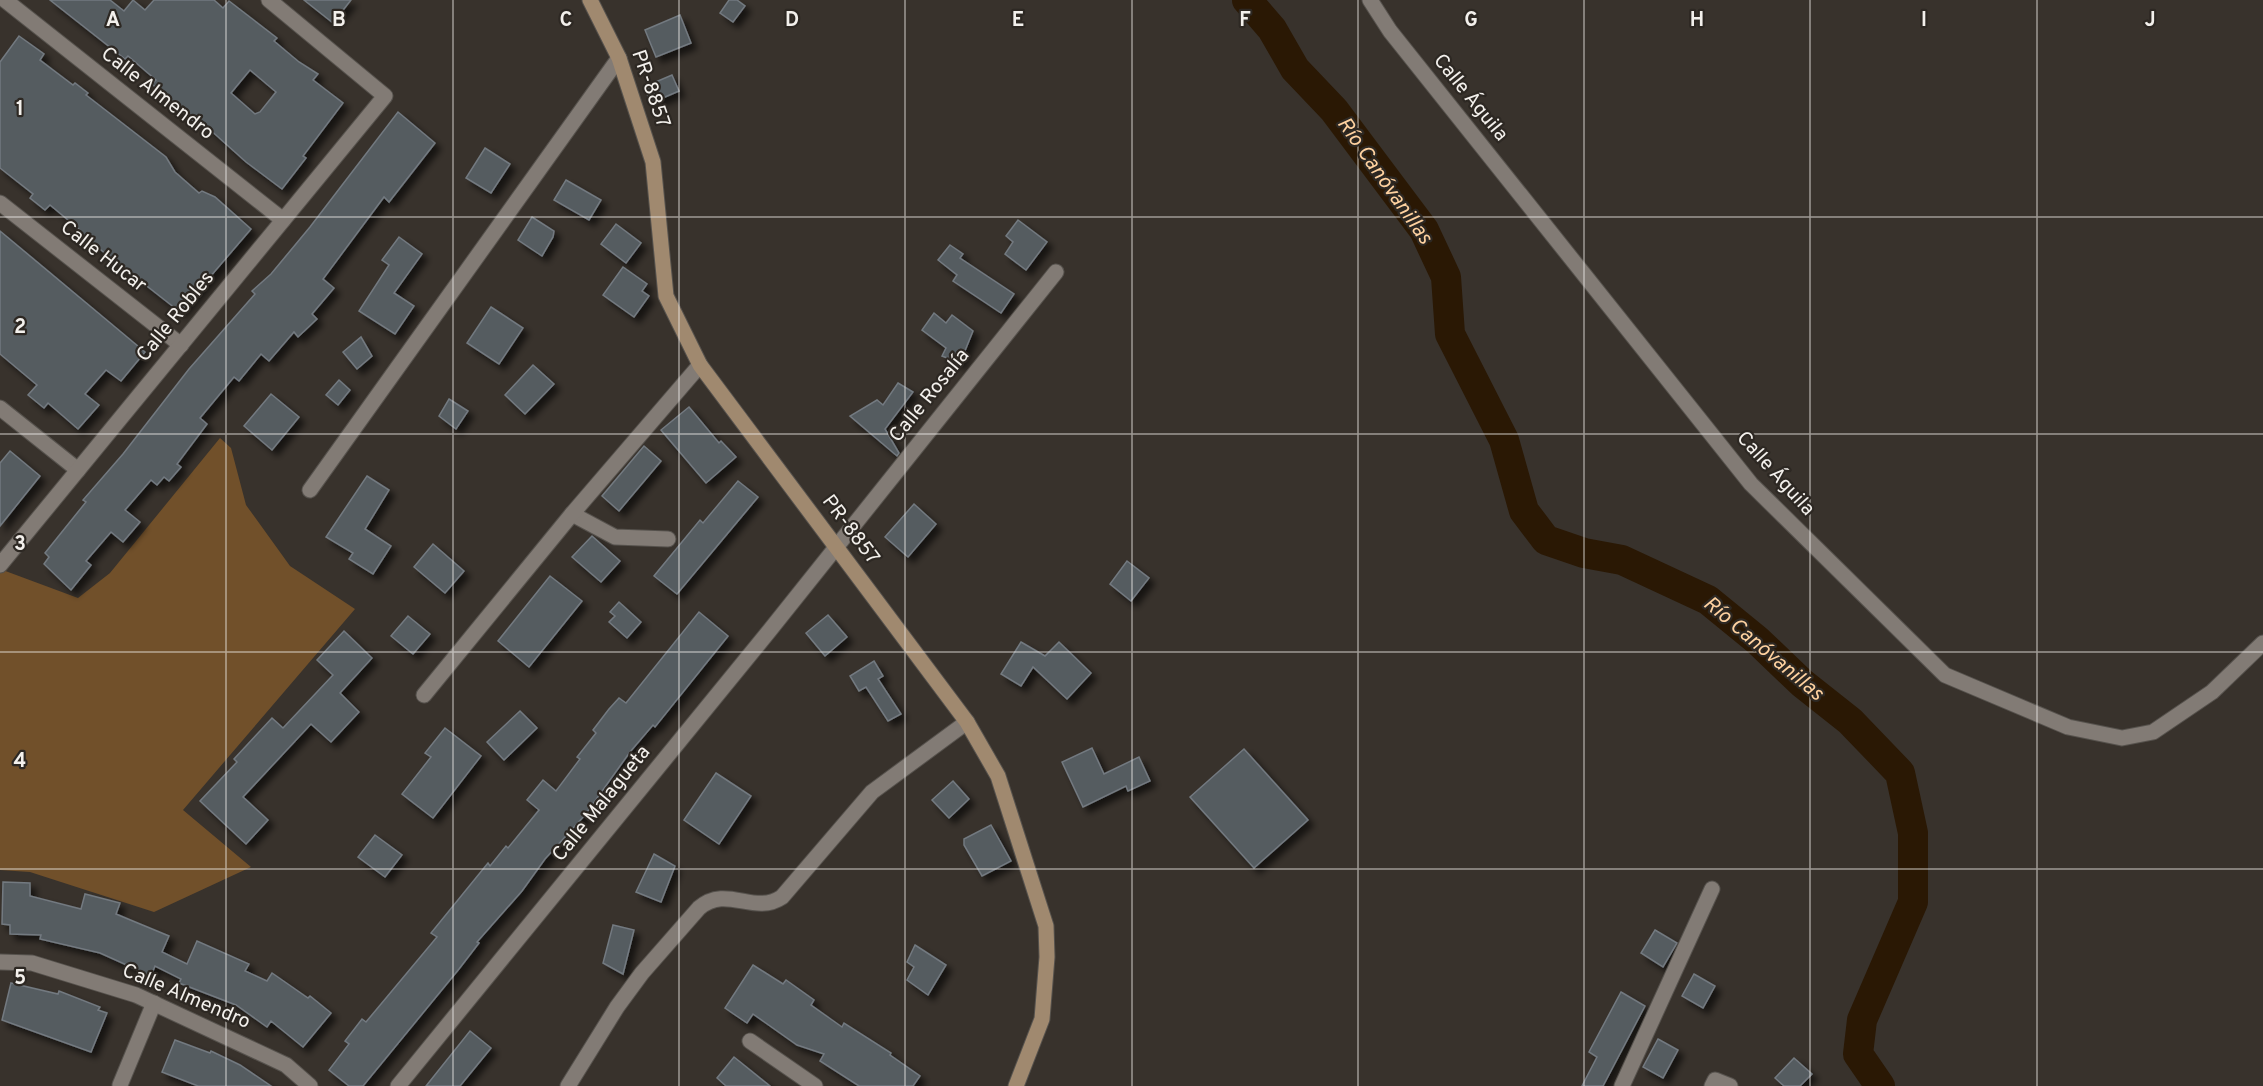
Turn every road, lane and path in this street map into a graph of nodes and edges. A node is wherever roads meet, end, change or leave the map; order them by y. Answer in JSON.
{"nodes":[{"id":1,"x":5,"y":0,"type":"edge"},
{"id":2,"x":269,"y":0,"type":"edge"},
{"id":3,"x":590,"y":0,"type":"edge"},
{"id":4,"x":1370,"y":0,"type":"edge"},
{"id":5,"x":619,"y":58,"type":"junction"},
{"id":6,"x":0,"y":202,"type":"edge"},
{"id":7,"x":283,"y":220,"type":"junction"},
{"id":8,"x":1056,"y":272,"type":"dead end"},
{"id":9,"x":181,"y":345,"type":"junction"},
{"id":10,"x":700,"y":365,"type":"junction"},
{"id":11,"x":0,"y":408,"type":"edge"},
{"id":12,"x":78,"y":470,"type":"junction"},
{"id":13,"x":310,"y":490,"type":"dead end"},
{"id":14,"x":572,"y":514,"type":"junction"},
{"id":15,"x":668,"y":539,"type":"dead end"},
{"id":16,"x":836,"y":547,"type":"junction"},
{"id":17,"x":0,"y":565,"type":"edge"},
{"id":18,"x":2263,"y":643,"type":"edge"},
{"id":19,"x":424,"y":695,"type":"dead end"},
{"id":20,"x":966,"y":722,"type":"junction"},
{"id":21,"x":1712,"y":889,"type":"dead end"},
{"id":22,"x":0,"y":962,"type":"edge"},
{"id":23,"x":154,"y":1003,"type":"junction"},
{"id":24,"x":750,"y":1041,"type":"dead end"},
{"id":25,"x":120,"y":1085,"type":"edge"},
{"id":26,"x":811,"y":1085,"type":"edge"},
{"id":27,"x":310,"y":1086,"type":"edge"},
{"id":28,"x":398,"y":1086,"type":"edge"},
{"id":29,"x":568,"y":1086,"type":"edge"},
{"id":30,"x":1016,"y":1086,"type":"edge"},
{"id":31,"x":1622,"y":1086,"type":"edge"},
{"id":32,"x":1712,"y":1086,"type":"edge"},
{"id":33,"x":1730,"y":1086,"type":"edge"}],
"edges":[{"from":1,"to":7,"type":"street","name":"Calle Almendro"},
{"from":2,"to":7,"type":"street","name":"Calle Robles"},
{"from":3,"to":5,"type":"street","name":"PR-8857"},
{"from":4,"to":18,"type":"street","name":"Calle Águila"},
{"from":5,"to":10,"type":"street","name":"PR-8857"},
{"from":5,"to":13,"type":"street"},
{"from":6,"to":9,"type":"street","name":"Calle Hucar"},
{"from":7,"to":9,"type":"street","name":"Calle Robles"},
{"from":8,"to":16,"type":"street","name":"Calle Rosalía"},
{"from":9,"to":12,"type":"street","name":"Calle Robles"},
{"from":10,"to":14,"type":"street"},
{"from":10,"to":16,"type":"street","name":"PR-8857"},
{"from":11,"to":12,"type":"street"},
{"from":12,"to":17,"type":"street","name":"Calle Robles"},
{"from":14,"to":15,"type":"street"},
{"from":14,"to":19,"type":"street"},
{"from":16,"to":20,"type":"street","name":"PR-8857"},
{"from":16,"to":28,"type":"street","name":"Calle Malagueta"},
{"from":20,"to":29,"type":"street"},
{"from":20,"to":30,"type":"street","name":"PR-8857"},
{"from":21,"to":31,"type":"street"},
{"from":22,"to":23,"type":"street","name":"Calle Almendro"},
{"from":23,"to":25,"type":"street"},
{"from":23,"to":27,"type":"street","name":"Calle Almendro"},
{"from":24,"to":26,"type":"street"},
{"from":32,"to":33,"type":"street"}]}
